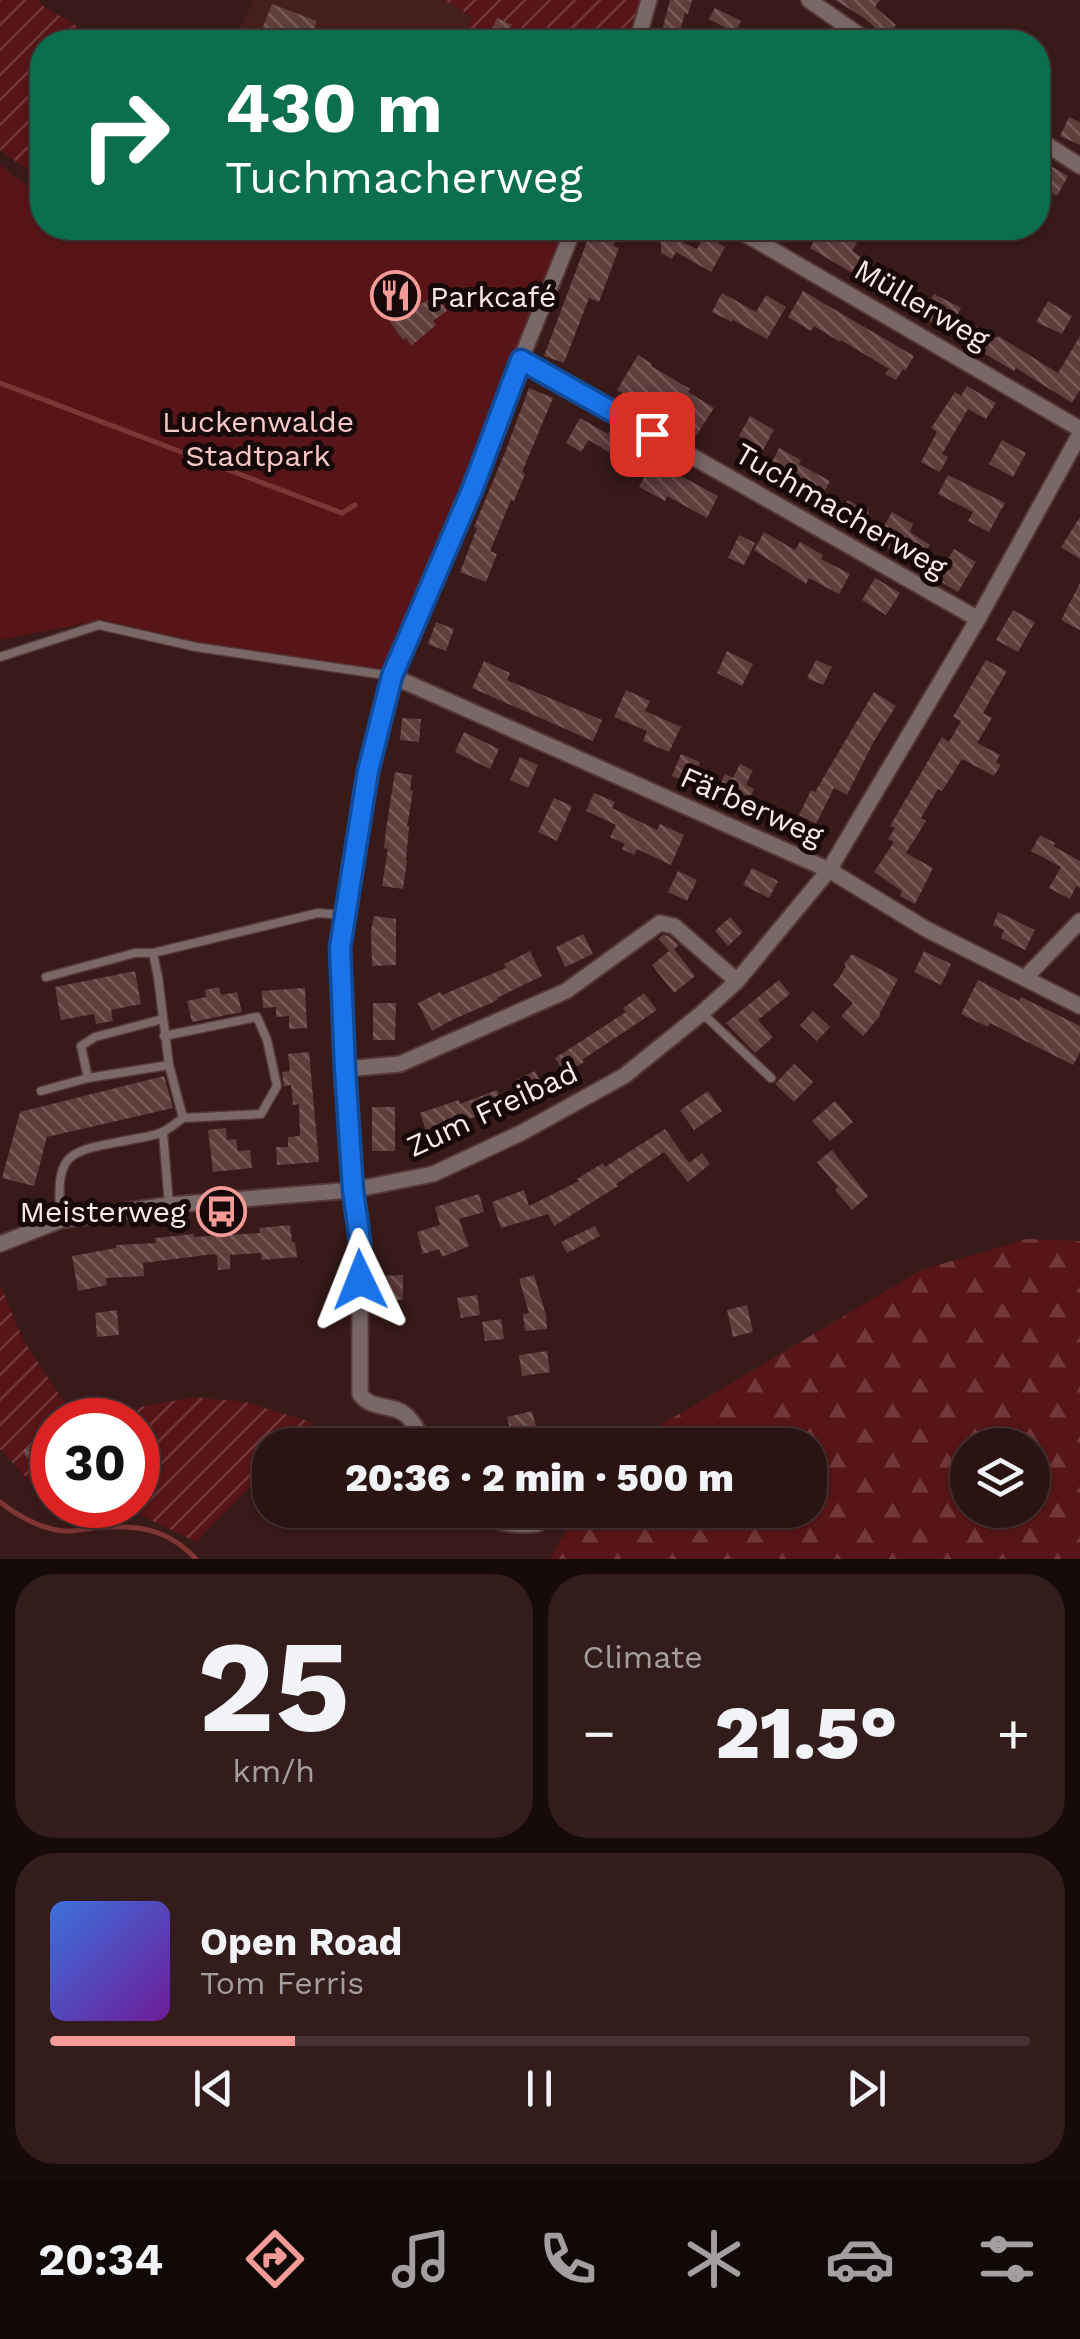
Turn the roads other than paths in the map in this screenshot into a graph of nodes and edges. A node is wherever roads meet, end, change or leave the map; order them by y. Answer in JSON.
{"nodes":[{"id":1,"x":649,"y":0,"type":"edge"},
{"id":2,"x":809,"y":0,"type":"edge"},
{"id":3,"x":640,"y":30,"type":"edge"},
{"id":4,"x":852,"y":30,"type":"edge"},
{"id":5,"x":1050,"y":147,"type":"edge"},
{"id":6,"x":1080,"y":166,"type":"edge"},
{"id":7,"x":569,"y":240,"type":"edge"},
{"id":8,"x":755,"y":240,"type":"edge"},
{"id":9,"x":521,"y":360,"type":"junction"},
{"id":10,"x":1080,"y":431,"type":"edge"},
{"id":11,"x":978,"y":619,"type":"junction"},
{"id":12,"x":0,"y":657,"type":"edge"},
{"id":13,"x":392,"y":676,"type":"junction"},
{"id":14,"x":829,"y":870,"type":"junction"},
{"id":15,"x":345,"y":916,"type":"junction"},
{"id":16,"x":1080,"y":921,"type":"edge"},
{"id":17,"x":152,"y":953,"type":"junction"},
{"id":18,"x":46,"y":976,"type":"dead end"},
{"id":19,"x":1025,"y":978,"type":"junction"},
{"id":20,"x":736,"y":981,"type":"junction"},
{"id":21,"x":1080,"y":1006,"type":"edge"},
{"id":22,"x":702,"y":1014,"type":"junction"},
{"id":23,"x":164,"y":1019,"type":"junction"},
{"id":24,"x":164,"y":1036,"type":"junction"},
{"id":25,"x":170,"y":1066,"type":"junction"},
{"id":26,"x":345,"y":1069,"type":"junction"},
{"id":27,"x":88,"y":1078,"type":"junction"},
{"id":28,"x":770,"y":1078,"type":"dead end"},
{"id":29,"x":41,"y":1092,"type":"dead end"},
{"id":30,"x":183,"y":1118,"type":"junction"},
{"id":31,"x":163,"y":1132,"type":"junction"},
{"id":32,"x":353,"y":1190,"type":"junction"},
{"id":33,"x":169,"y":1205,"type":"junction"},
{"id":34,"x":61,"y":1220,"type":"junction"},
{"id":35,"x":0,"y":1244,"type":"edge"},
{"id":36,"x":415,"y":1428,"type":"edge"}],
"edges":[{"from":1,"to":3,"type":"street"},
{"from":2,"to":4,"type":"street"},
{"from":5,"to":6,"type":"street"},
{"from":7,"to":9,"type":"street"},
{"from":8,"to":10,"type":"street","name":"Müllerweg"},
{"from":9,"to":11,"type":"street","name":"Tuchmacherweg"},
{"from":9,"to":13,"type":"street"},
{"from":10,"to":11,"type":"street","name":"Zum Freibad"},
{"from":11,"to":14,"type":"street","name":"Zum Freibad"},
{"from":12,"to":13,"type":"lane"},
{"from":13,"to":14,"type":"street","name":"Färberweg"},
{"from":13,"to":15,"type":"street"},
{"from":14,"to":19,"type":"street","name":"Färberweg"},
{"from":14,"to":20,"type":"street","name":"Zum Freibad"},
{"from":15,"to":17,"type":"lane"},
{"from":15,"to":26,"type":"street"},
{"from":16,"to":19,"type":"street"},
{"from":17,"to":18,"type":"lane"},
{"from":17,"to":23,"type":"lane"},
{"from":19,"to":21,"type":"street","name":"Färberweg"},
{"from":20,"to":22,"type":"street","name":"Zum Freibad"},
{"from":20,"to":26,"type":"street"},
{"from":22,"to":28,"type":"lane"},
{"from":22,"to":32,"type":"street","name":"Zum Freibad"},
{"from":23,"to":24,"type":"lane"},
{"from":23,"to":27,"type":"lane"},
{"from":24,"to":25,"type":"lane"},
{"from":24,"to":30,"type":"lane"},
{"from":25,"to":27,"type":"lane"},
{"from":25,"to":30,"type":"lane"},
{"from":26,"to":32,"type":"street"},
{"from":27,"to":29,"type":"lane"},
{"from":30,"to":31,"type":"lane"},
{"from":31,"to":33,"type":"lane"},
{"from":31,"to":34,"type":"lane"},
{"from":32,"to":33,"type":"street","name":"Zum Freibad"},
{"from":32,"to":36,"type":"street"},
{"from":33,"to":34,"type":"street","name":"Zum Freibad"},
{"from":34,"to":35,"type":"street","name":"Zum Freibad"}]}
